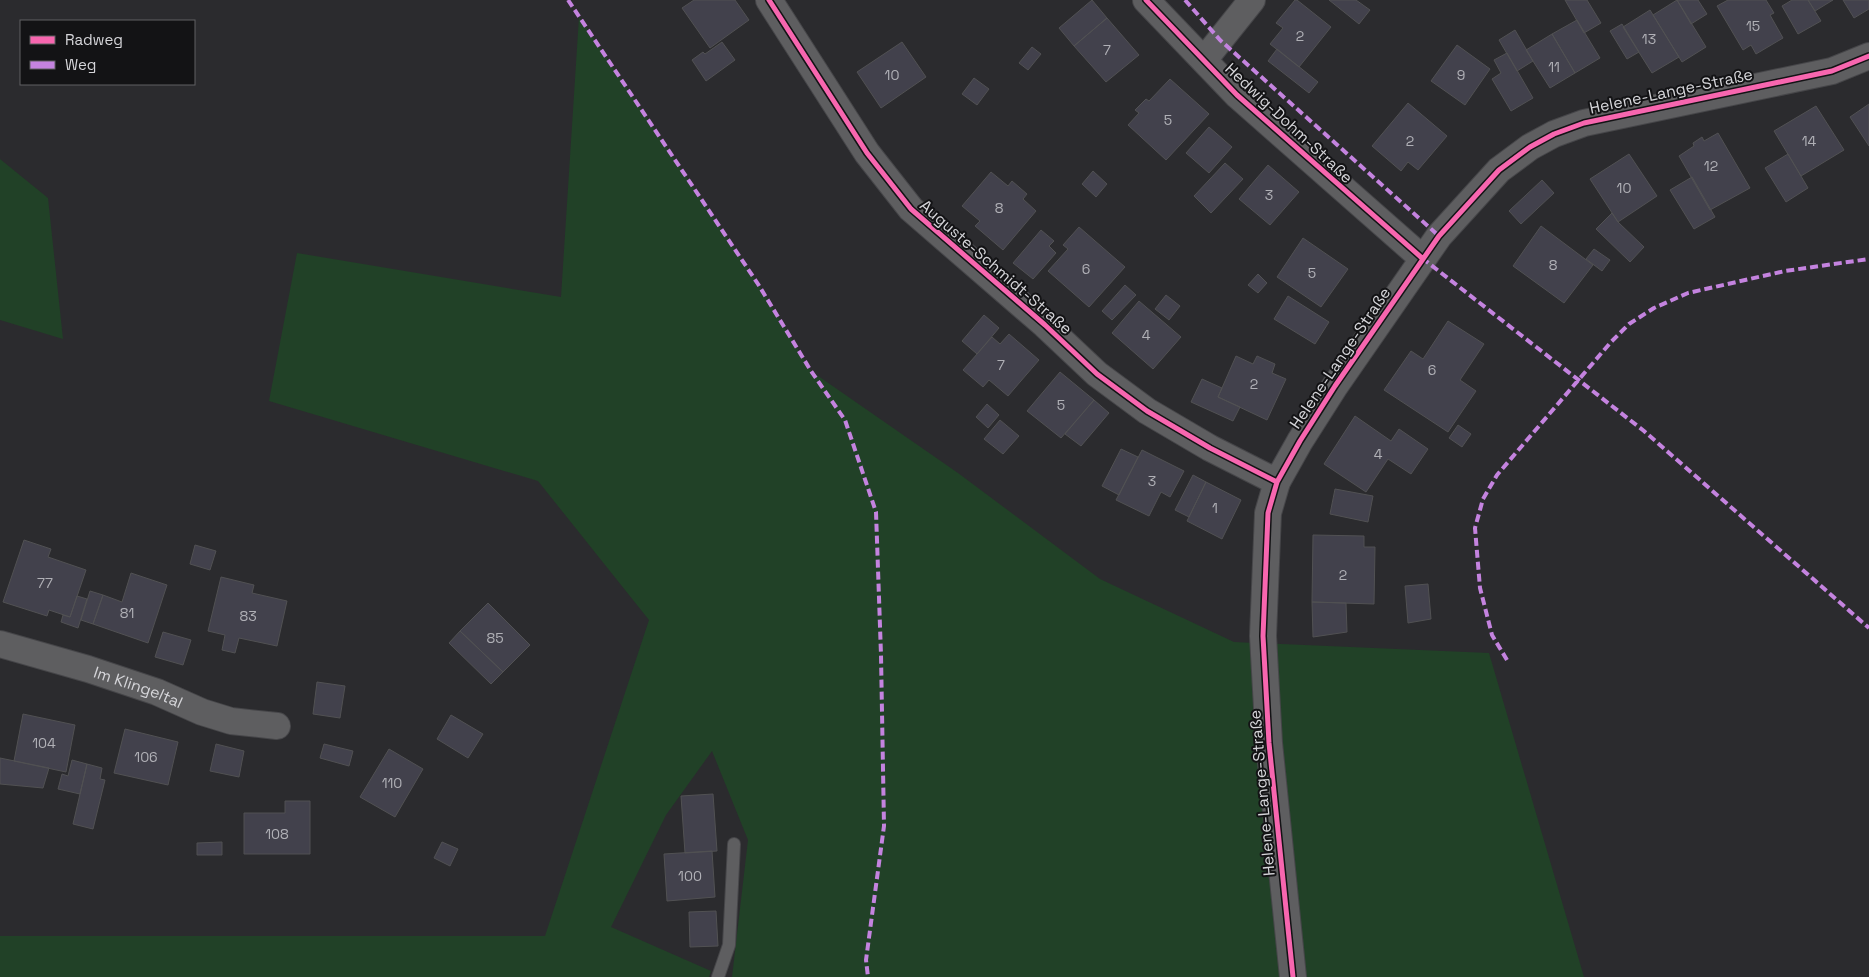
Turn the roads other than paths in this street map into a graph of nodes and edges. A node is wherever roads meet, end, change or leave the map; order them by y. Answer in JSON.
{"nodes":[{"id":1,"x":769,"y":0,"type":"edge"},
{"id":2,"x":1146,"y":0,"type":"edge"},
{"id":3,"x":1252,"y":0,"type":"edge"},
{"id":4,"x":1869,"y":56,"type":"edge"},
{"id":5,"x":1204,"y":60,"type":"junction"},
{"id":6,"x":1422,"y":258,"type":"junction"},
{"id":7,"x":1276,"y":482,"type":"junction"},
{"id":8,"x":0,"y":644,"type":"edge"},
{"id":9,"x":277,"y":726,"type":"dead end"},
{"id":10,"x":734,"y":844,"type":"dead end"},
{"id":11,"x":718,"y":977,"type":"edge"},
{"id":12,"x":1293,"y":977,"type":"edge"}],
"edges":[{"from":1,"to":7,"type":"street","name":"Auguste-Schmidt-Straße"},
{"from":2,"to":5,"type":"street","name":"Hedwig-Dohm-Straße"},
{"from":3,"to":5,"type":"street"},
{"from":4,"to":6,"type":"street","name":"Helene-Lange-Straße"},
{"from":5,"to":6,"type":"street","name":"Hedwig-Dohm-Straße"},
{"from":6,"to":7,"type":"street","name":"Helene-Lange-Straße"},
{"from":7,"to":12,"type":"street","name":"Helene-Lange-Straße"},
{"from":8,"to":9,"type":"street","name":"Im Klingeltal"},
{"from":10,"to":11,"type":"lane"}]}
